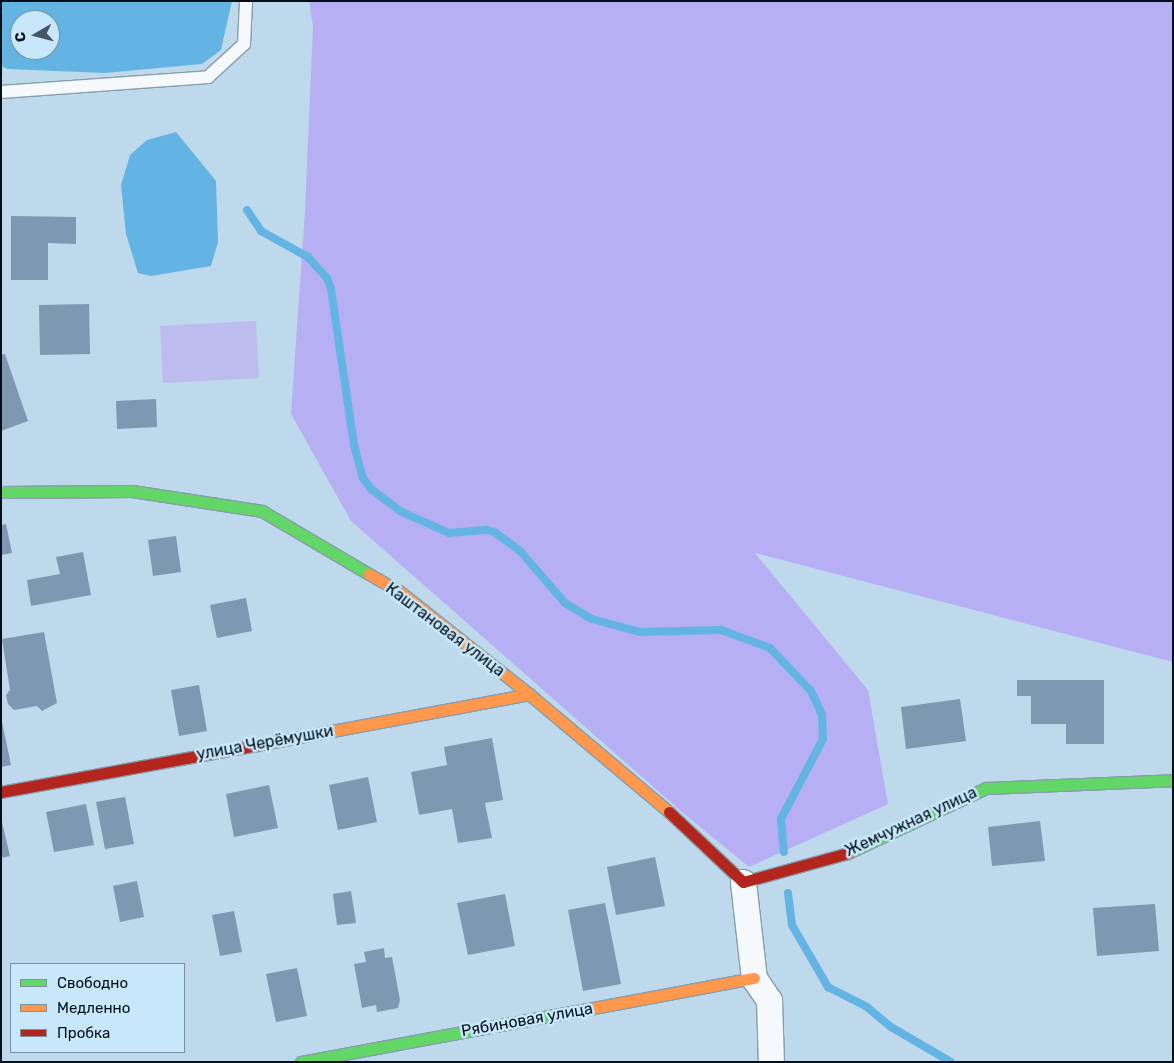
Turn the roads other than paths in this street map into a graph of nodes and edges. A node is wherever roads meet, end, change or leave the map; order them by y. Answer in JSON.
{"nodes":[{"id":1,"x":246,"y":1,"type":"edge"},
{"id":2,"x":1,"y":92,"type":"edge"},
{"id":3,"x":1,"y":492,"type":"edge"},
{"id":4,"x":529,"y":694,"type":"junction"},
{"id":5,"x":1173,"y":780,"type":"edge"},
{"id":6,"x":1,"y":792,"type":"edge"},
{"id":7,"x":743,"y":882,"type":"junction"},
{"id":8,"x":754,"y":978,"type":"junction"},
{"id":9,"x":301,"y":1062,"type":"edge"},
{"id":10,"x":771,"y":1062,"type":"edge"}],
"edges":[{"from":1,"to":2,"type":"lane"},
{"from":3,"to":4,"type":"street","name":"Каштановая улица"},
{"from":4,"to":6,"type":"street","name":"улица Черёмушки"},
{"from":4,"to":7,"type":"street","name":"Каштановая улица"},
{"from":5,"to":7,"type":"street","name":"Жемчужная улица"},
{"from":7,"to":8,"type":"street"},
{"from":8,"to":9,"type":"street","name":"Рябиновая улица"},
{"from":8,"to":10,"type":"street"}]}
